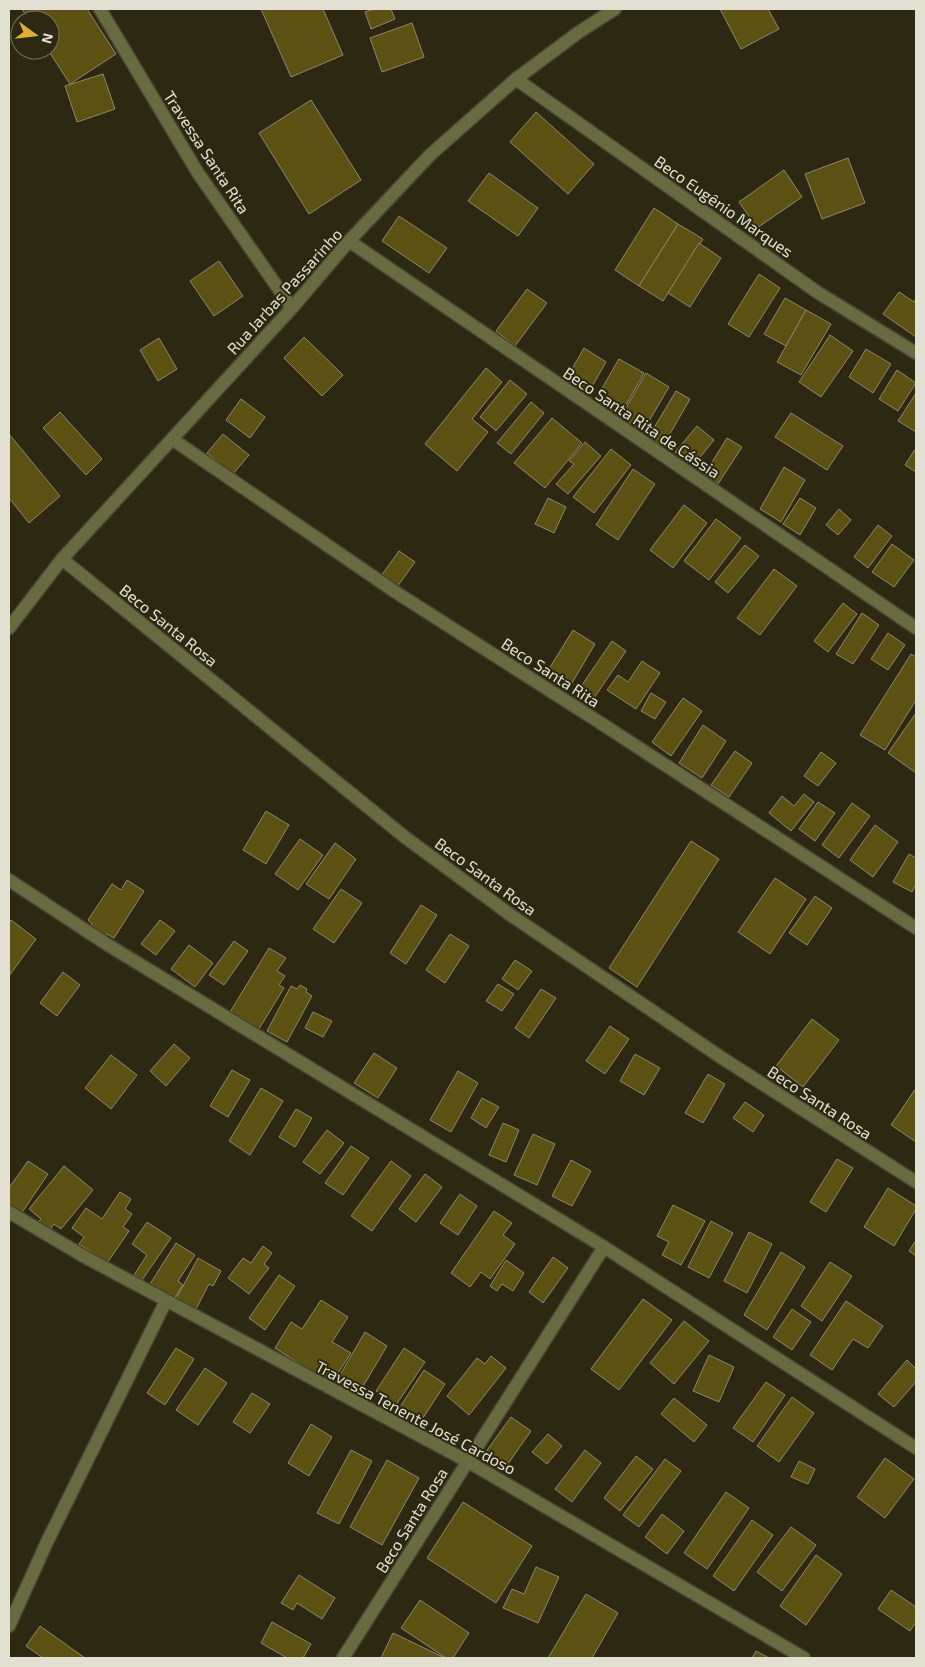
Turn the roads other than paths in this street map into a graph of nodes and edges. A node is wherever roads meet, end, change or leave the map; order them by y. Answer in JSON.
{"nodes":[{"id":1,"x":100,"y":9,"type":"edge"},
{"id":2,"x":615,"y":9,"type":"edge"},
{"id":3,"x":516,"y":79,"type":"junction"},
{"id":4,"x":349,"y":241,"type":"junction"},
{"id":5,"x":292,"y":308,"type":"junction"},
{"id":6,"x":916,"y":353,"type":"edge"},
{"id":7,"x":172,"y":439,"type":"junction"},
{"id":8,"x":62,"y":559,"type":"junction"},
{"id":9,"x":9,"y":628,"type":"edge"},
{"id":10,"x":916,"y":628,"type":"edge"},
{"id":11,"x":9,"y":880,"type":"edge"},
{"id":12,"x":916,"y":928,"type":"edge"},
{"id":13,"x":916,"y":1182,"type":"edge"},
{"id":14,"x":9,"y":1212,"type":"edge"},
{"id":15,"x":604,"y":1247,"type":"junction"},
{"id":16,"x":166,"y":1301,"type":"junction"},
{"id":17,"x":916,"y":1448,"type":"edge"},
{"id":18,"x":467,"y":1461,"type":"junction"},
{"id":19,"x":9,"y":1626,"type":"edge"},
{"id":20,"x":343,"y":1658,"type":"edge"},
{"id":21,"x":804,"y":1658,"type":"edge"}],
"edges":[{"from":1,"to":5,"type":"street","name":"Travessa Santa Rita"},
{"from":2,"to":3,"type":"street","name":"Rua Jarbas Passarinho"},
{"from":3,"to":4,"type":"street","name":"Rua Jarbas Passarinho"},
{"from":3,"to":6,"type":"street","name":"Beco Eugênio Marques"},
{"from":4,"to":5,"type":"street","name":"Rua Jarbas Passarinho"},
{"from":4,"to":10,"type":"street","name":"Beco Santa Rita de Cássia"},
{"from":5,"to":7,"type":"street","name":"Rua Jarbas Passarinho"},
{"from":7,"to":8,"type":"street","name":"Rua Jarbas Passarinho"},
{"from":7,"to":12,"type":"street","name":"Beco Santa Rita"},
{"from":8,"to":9,"type":"street","name":"Rua Jarbas Passarinho"},
{"from":8,"to":13,"type":"street","name":"Beco Santa Rosa"},
{"from":11,"to":15,"type":"street"},
{"from":14,"to":16,"type":"street","name":"Travessa Tenente José Cardoso"},
{"from":15,"to":17,"type":"street"},
{"from":15,"to":18,"type":"street","name":"Beco Santa Rosa"},
{"from":16,"to":18,"type":"street","name":"Travessa Tenente José Cardoso"},
{"from":16,"to":19,"type":"street"},
{"from":18,"to":20,"type":"street","name":"Beco Santa Rosa"},
{"from":18,"to":21,"type":"street","name":"Travessa Tenente José Cardoso"}]}
